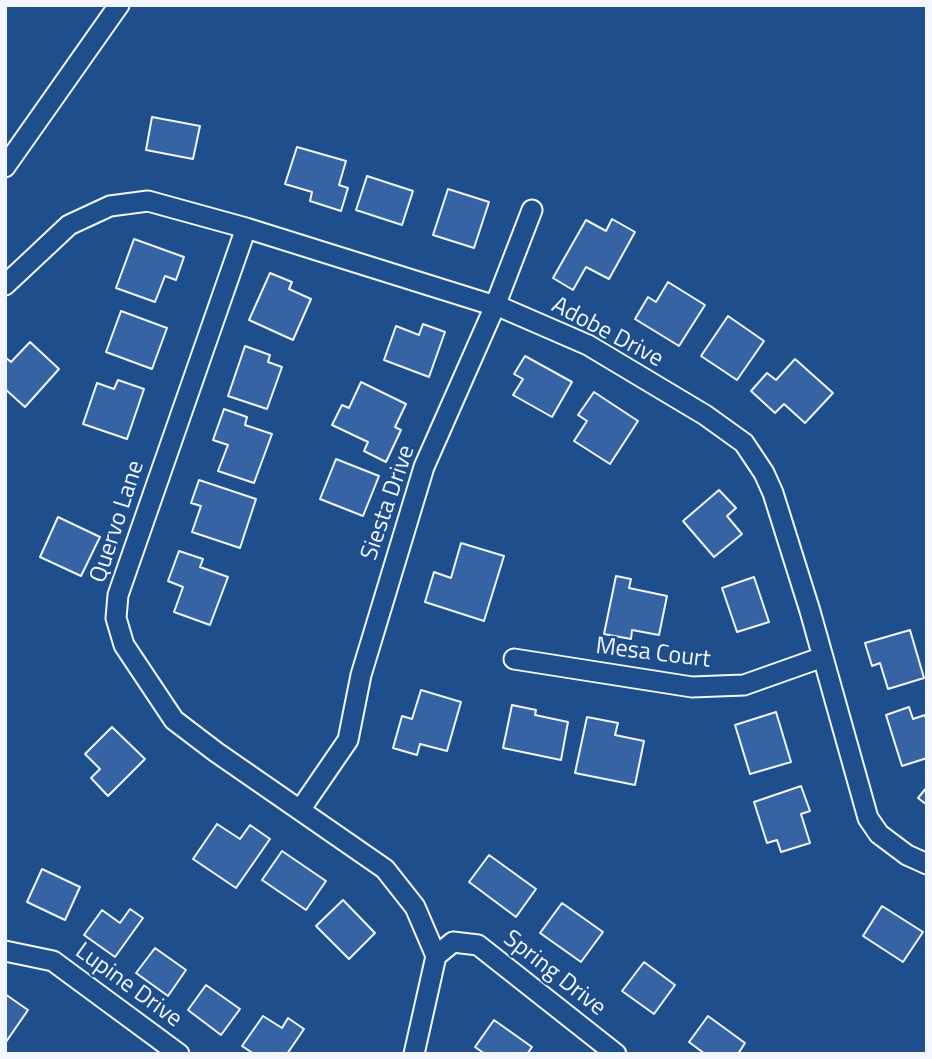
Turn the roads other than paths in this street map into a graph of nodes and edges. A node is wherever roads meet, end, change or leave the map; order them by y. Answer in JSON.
{"nodes":[{"id":1,"x":119,"y":5,"type":"edge"},
{"id":2,"x":5,"y":167,"type":"edge"},
{"id":3,"x":532,"y":210,"type":"dead end"},
{"id":4,"x":246,"y":228,"type":"junction"},
{"id":5,"x":5,"y":285,"type":"edge"},
{"id":6,"x":495,"y":306,"type":"junction"},
{"id":7,"x":823,"y":657,"type":"junction"},
{"id":8,"x":514,"y":659,"type":"dead end"},
{"id":9,"x":300,"y":810,"type":"junction"},
{"id":10,"x":927,"y":864,"type":"edge"},
{"id":11,"x":5,"y":951,"type":"edge"},
{"id":12,"x":436,"y":956,"type":"junction"},
{"id":13,"x":179,"y":1054,"type":"edge"},
{"id":14,"x":414,"y":1054,"type":"edge"},
{"id":15,"x":616,"y":1054,"type":"edge"}],
"edges":[{"from":1,"to":2,"type":"street"},
{"from":3,"to":6,"type":"street","name":"Siesta Drive"},
{"from":4,"to":5,"type":"street","name":"Adobe Drive"},
{"from":4,"to":6,"type":"street","name":"Adobe Drive"},
{"from":4,"to":9,"type":"street","name":"Quervo Lane"},
{"from":6,"to":7,"type":"street","name":"Adobe Drive"},
{"from":6,"to":9,"type":"street","name":"Siesta Drive"},
{"from":7,"to":8,"type":"street","name":"Mesa Court"},
{"from":7,"to":10,"type":"street","name":"Adobe Drive"},
{"from":9,"to":12,"type":"street","name":"Quervo Lane"},
{"from":11,"to":13,"type":"street","name":"Lupine Drive"},
{"from":12,"to":14,"type":"street"},
{"from":12,"to":15,"type":"street","name":"Spring Drive"}]}
